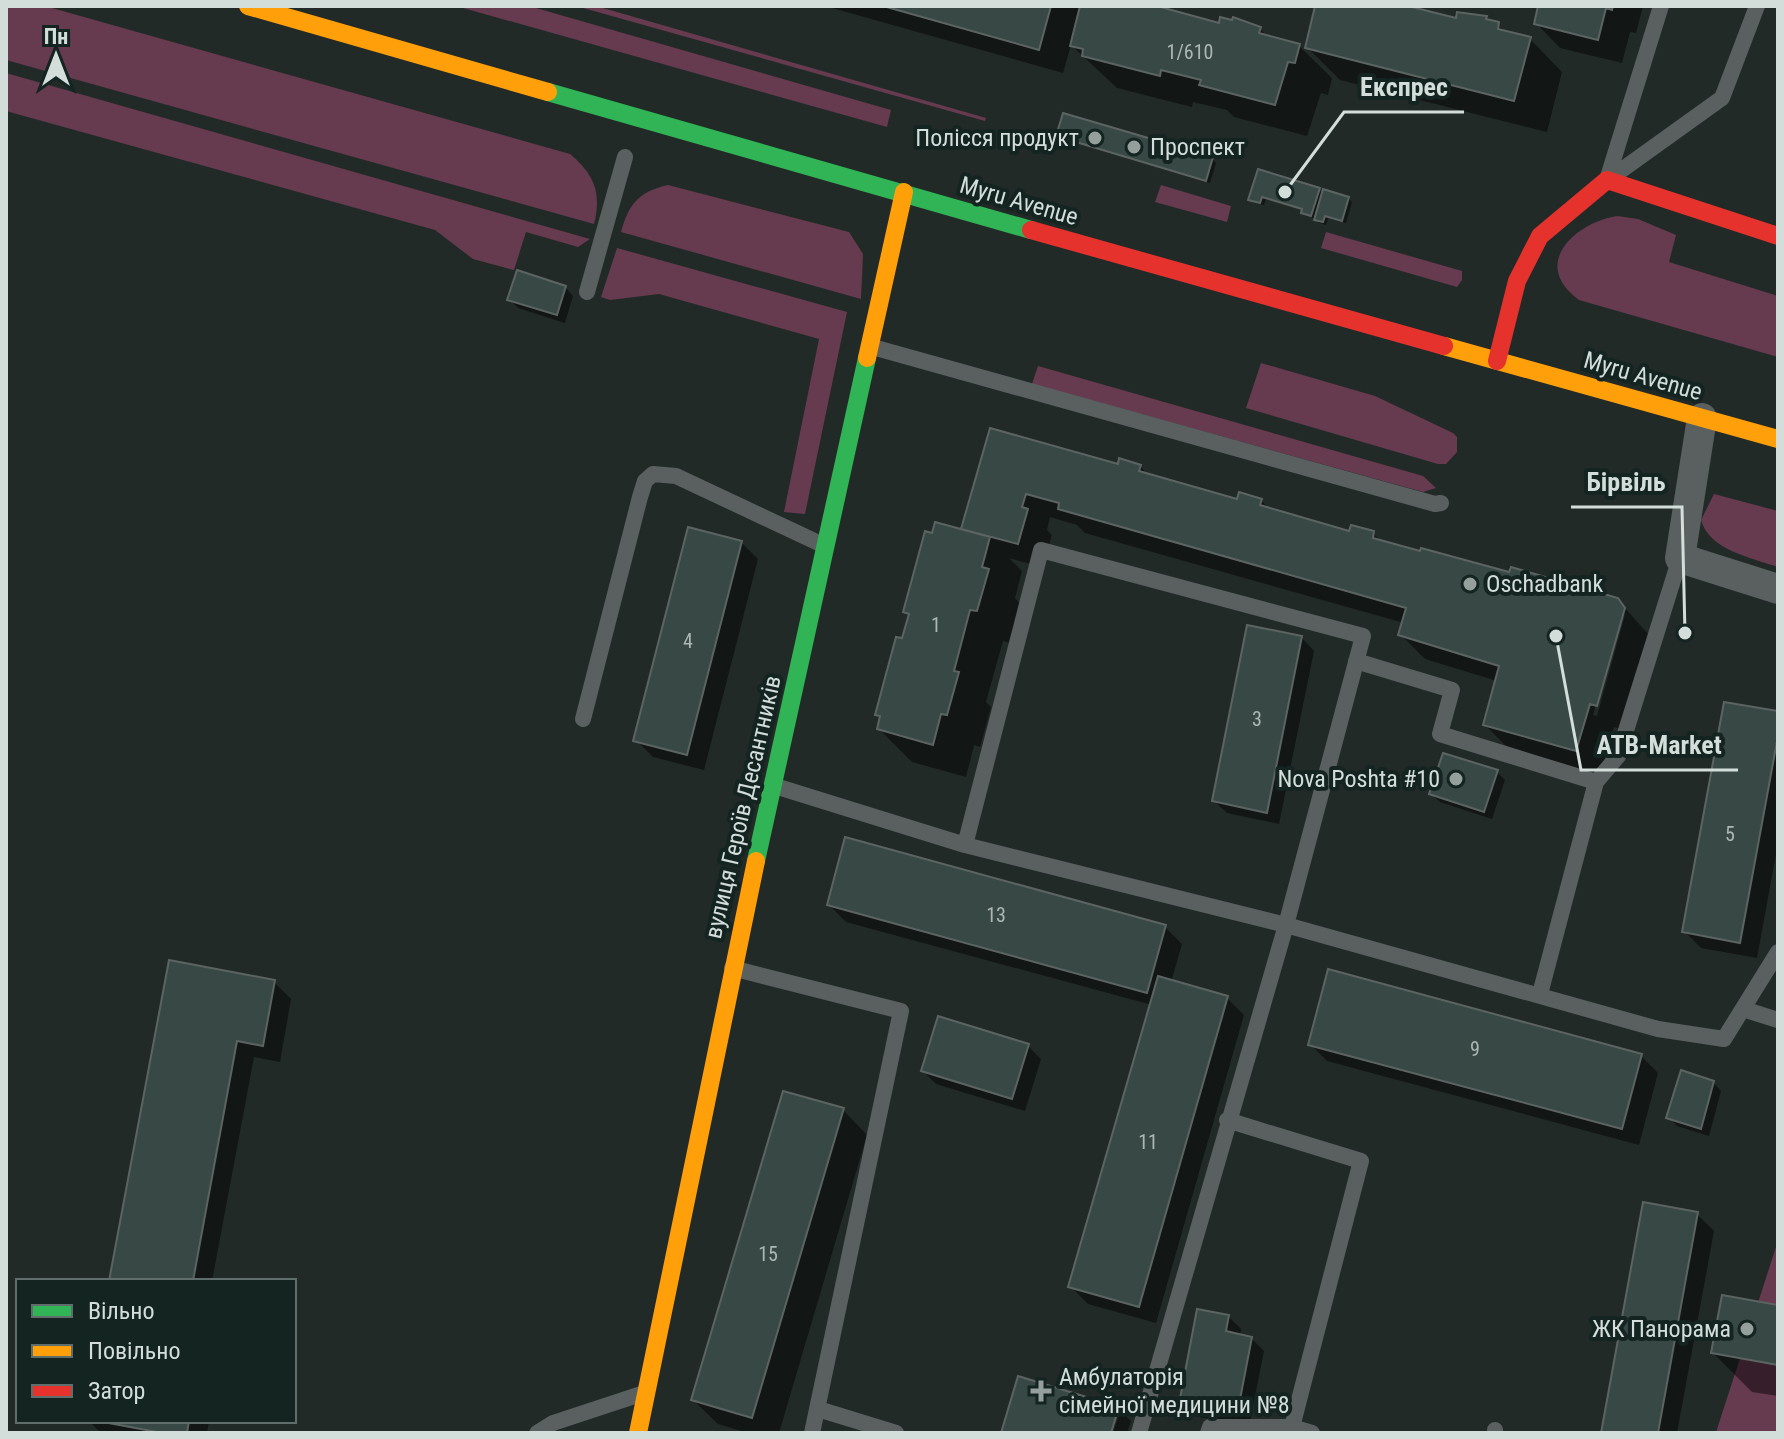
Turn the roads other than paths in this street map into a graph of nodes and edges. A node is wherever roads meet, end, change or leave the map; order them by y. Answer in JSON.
{"nodes":[{"id":1,"x":248,"y":6,"type":"edge"},
{"id":2,"x":1661,"y":6,"type":"edge"},
{"id":3,"x":1757,"y":6,"type":"edge"},
{"id":4,"x":625,"y":157,"type":"dead end"},
{"id":5,"x":1607,"y":180,"type":"junction"},
{"id":6,"x":904,"y":192,"type":"junction"},
{"id":7,"x":1778,"y":236,"type":"edge"},
{"id":8,"x":587,"y":292,"type":"dead end"},
{"id":9,"x":867,"y":346,"type":"junction"},
{"id":10,"x":1497,"y":361,"type":"junction"},
{"id":11,"x":1702,"y":418,"type":"junction"},
{"id":12,"x":1778,"y":439,"type":"edge"},
{"id":13,"x":1441,"y":503,"type":"dead end"},
{"id":14,"x":1679,"y":542,"type":"junction"},
{"id":15,"x":825,"y":546,"type":"junction"},
{"id":16,"x":1778,"y":589,"type":"edge"},
{"id":17,"x":1356,"y":661,"type":"junction"},
{"id":18,"x":583,"y":719,"type":"dead end"},
{"id":19,"x":1596,"y":782,"type":"junction"},
{"id":20,"x":775,"y":786,"type":"junction"},
{"id":21,"x":965,"y":845,"type":"junction"},
{"id":22,"x":1286,"y":925,"type":"junction"},
{"id":23,"x":1778,"y":952,"type":"edge"},
{"id":24,"x":732,"y":968,"type":"junction"},
{"id":25,"x":1540,"y":994,"type":"junction"},
{"id":26,"x":1743,"y":1009,"type":"junction"},
{"id":27,"x":1778,"y":1020,"type":"edge"},
{"id":28,"x":1227,"y":1120,"type":"junction"},
{"id":29,"x":646,"y":1393,"type":"junction"},
{"id":30,"x":818,"y":1409,"type":"junction"},
{"id":31,"x":1292,"y":1427,"type":"junction"},
{"id":32,"x":537,"y":1433,"type":"edge"},
{"id":33,"x":638,"y":1433,"type":"edge"},
{"id":34,"x":812,"y":1433,"type":"edge"},
{"id":35,"x":896,"y":1433,"type":"edge"},
{"id":36,"x":1139,"y":1433,"type":"edge"},
{"id":37,"x":1208,"y":1433,"type":"edge"},
{"id":38,"x":1312,"y":1433,"type":"edge"}],
"edges":[{"from":1,"to":6,"type":"street","name":"Myru Avenue"},
{"from":2,"to":5,"type":"lane"},
{"from":3,"to":5,"type":"lane"},
{"from":4,"to":8,"type":"lane"},
{"from":5,"to":7,"type":"street"},
{"from":5,"to":10,"type":"street"},
{"from":6,"to":9,"type":"street","name":"вулиця Героїв Десантників"},
{"from":6,"to":10,"type":"street","name":"Myru Avenue"},
{"from":9,"to":13,"type":"lane"},
{"from":9,"to":15,"type":"street","name":"вулиця Героїв Десантників"},
{"from":10,"to":11,"type":"street","name":"Myru Avenue"},
{"from":11,"to":12,"type":"street","name":"Myru Avenue"},
{"from":11,"to":14,"type":"street"},
{"from":14,"to":16,"type":"street"},
{"from":14,"to":19,"type":"lane"},
{"from":15,"to":18,"type":"lane"},
{"from":15,"to":20,"type":"street","name":"вулиця Героїв Десантників"},
{"from":17,"to":19,"type":"lane"},
{"from":17,"to":21,"type":"lane"},
{"from":17,"to":22,"type":"lane"},
{"from":19,"to":25,"type":"lane"},
{"from":20,"to":21,"type":"lane"},
{"from":20,"to":24,"type":"street","name":"вулиця Героїв Десантників"},
{"from":21,"to":22,"type":"lane"},
{"from":22,"to":25,"type":"lane"},
{"from":22,"to":28,"type":"lane"},
{"from":23,"to":26,"type":"lane"},
{"from":24,"to":29,"type":"street","name":"вулиця Героїв Десантників"},
{"from":24,"to":30,"type":"lane"},
{"from":25,"to":26,"type":"lane"},
{"from":26,"to":27,"type":"lane"},
{"from":28,"to":31,"type":"lane"},
{"from":28,"to":36,"type":"lane"},
{"from":29,"to":32,"type":"lane"},
{"from":29,"to":33,"type":"street","name":"вулиця Героїв Десантників"},
{"from":30,"to":34,"type":"lane"},
{"from":30,"to":35,"type":"lane"},
{"from":31,"to":37,"type":"lane"},
{"from":31,"to":38,"type":"lane"}]}
